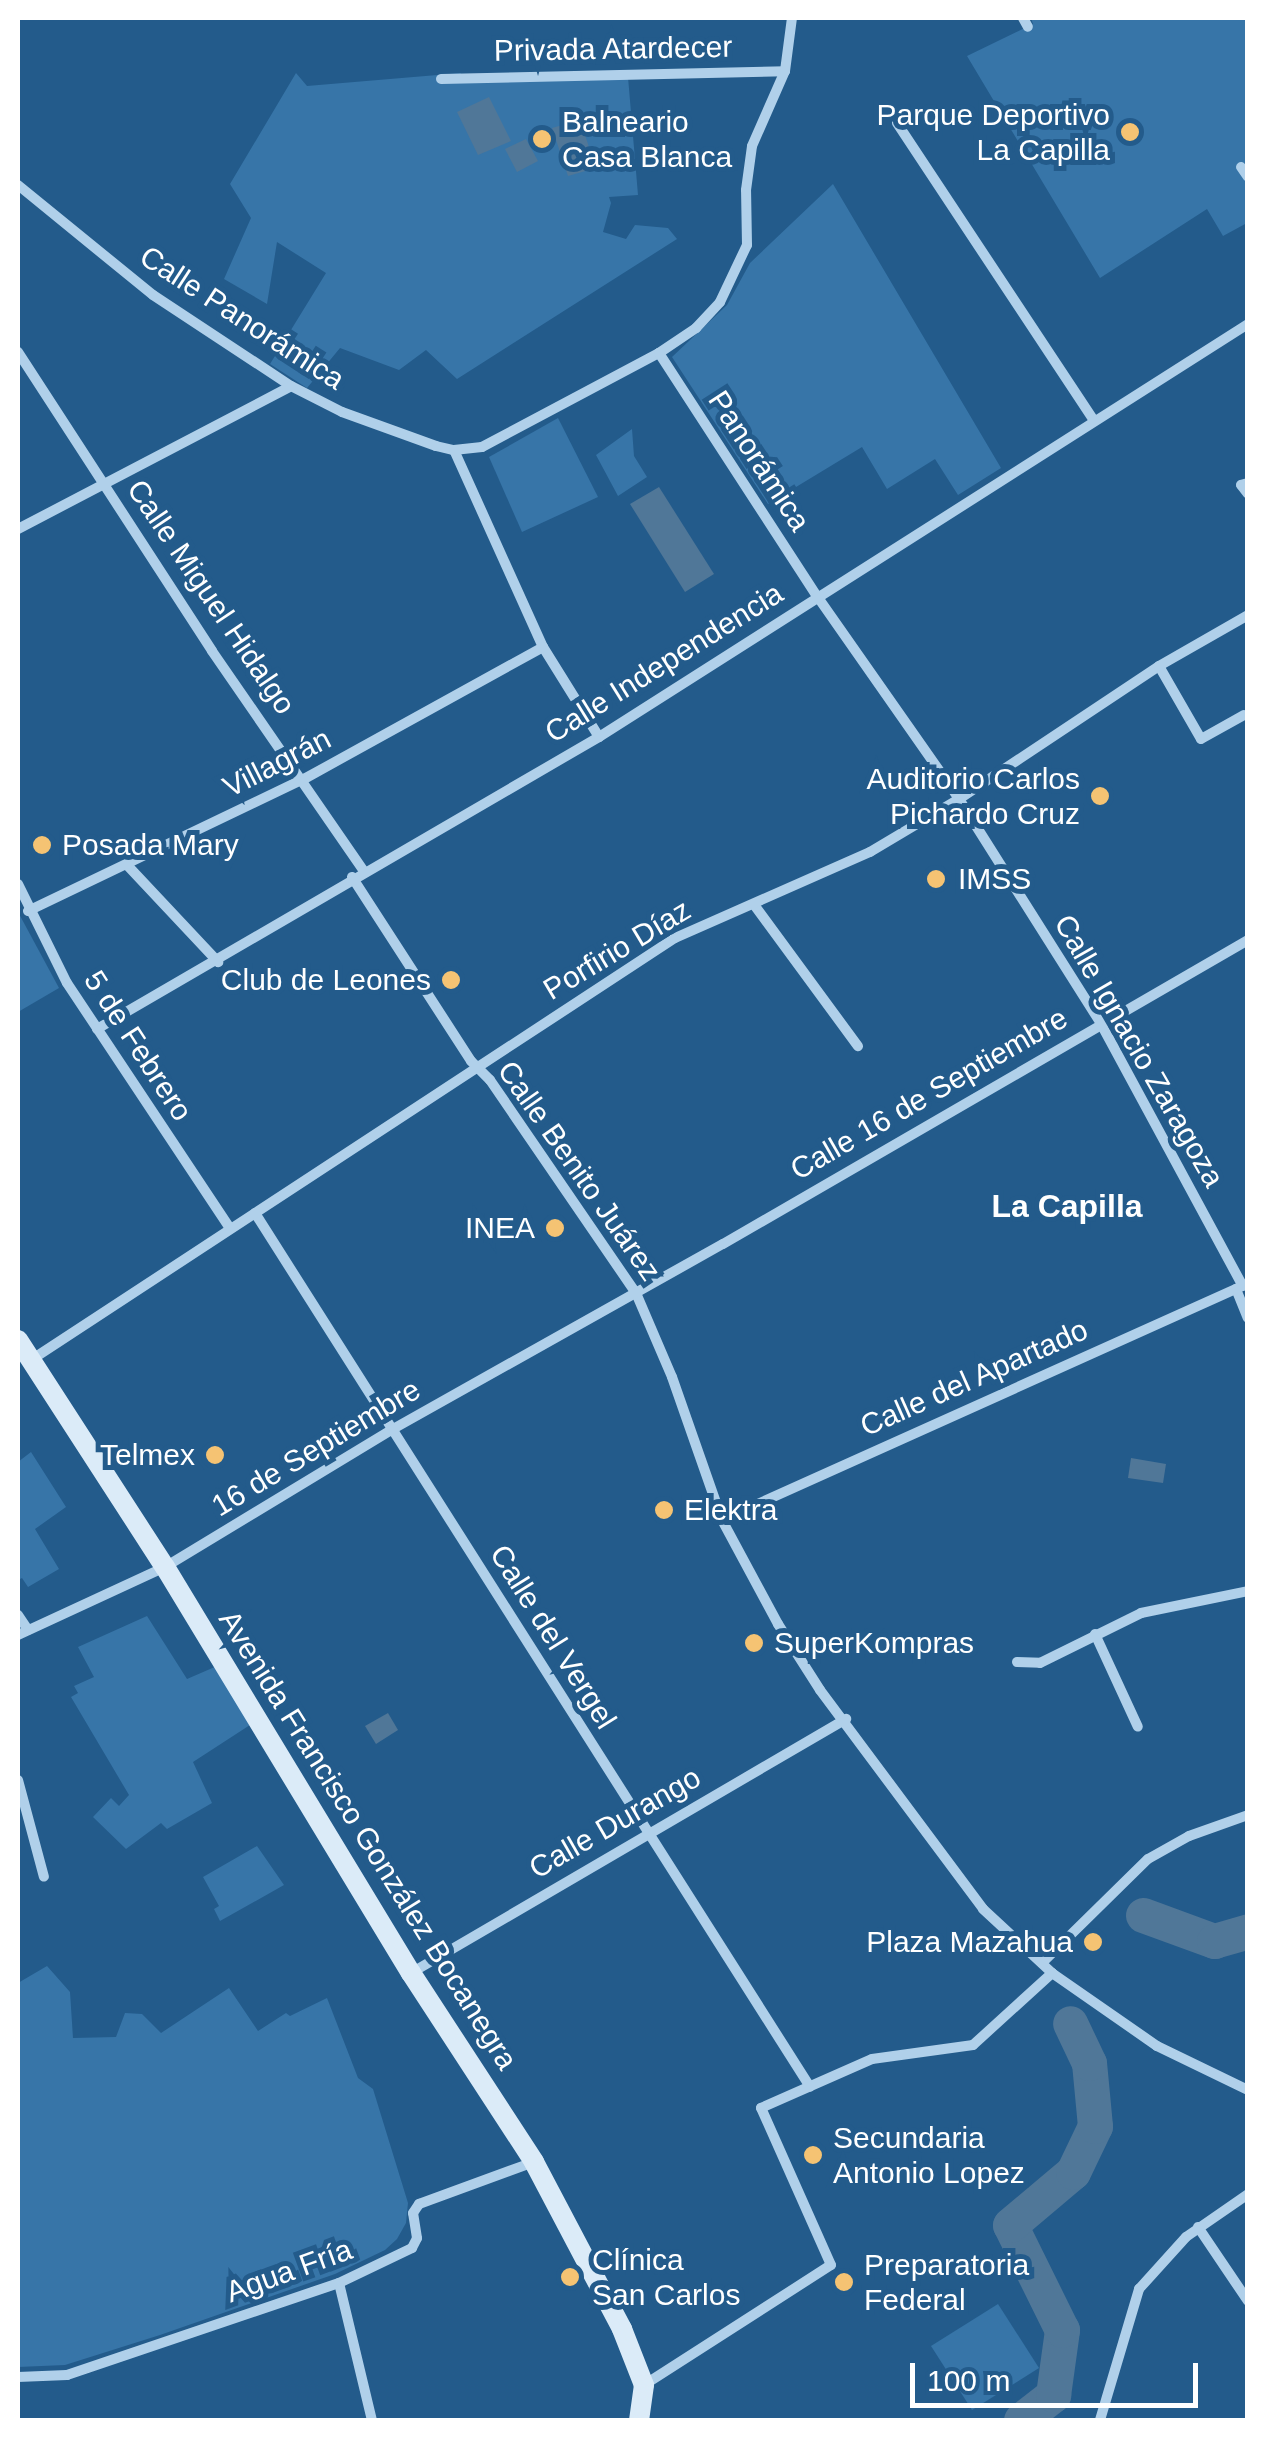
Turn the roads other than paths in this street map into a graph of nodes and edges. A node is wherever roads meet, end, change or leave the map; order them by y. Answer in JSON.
{"nodes":[{"id":1,"x":792,"y":18,"type":"edge"},
{"id":2,"x":785,"y":71,"type":"junction"},
{"id":3,"x":441,"y":79,"type":"dead end"},
{"id":4,"x":897,"y":123,"type":"dead end"},
{"id":5,"x":18,"y":185,"type":"edge"},
{"id":6,"x":1248,"y":324,"type":"edge"},
{"id":7,"x":18,"y":352,"type":"edge"},
{"id":8,"x":659,"y":353,"type":"junction"},
{"id":9,"x":291,"y":386,"type":"junction"},
{"id":10,"x":1093,"y":419,"type":"junction"},
{"id":11,"x":454,"y":450,"type":"junction"},
{"id":12,"x":104,"y":481,"type":"junction"},
{"id":13,"x":1248,"y":483,"type":"edge"},
{"id":14,"x":1248,"y":494,"type":"edge"},
{"id":15,"x":18,"y":529,"type":"edge"},
{"id":16,"x":817,"y":596,"type":"junction"},
{"id":17,"x":1248,"y":614,"type":"edge"},
{"id":18,"x":543,"y":647,"type":"junction"},
{"id":19,"x":1159,"y":666,"type":"junction"},
{"id":20,"x":1244,"y":715,"type":"dead end"},
{"id":21,"x":599,"y":737,"type":"junction"},
{"id":22,"x":304,"y":778,"type":"junction"},
{"id":23,"x":959,"y":799,"type":"junction"},
{"id":24,"x":128,"y":866,"type":"junction"},
{"id":25,"x":364,"y":870,"type":"junction"},
{"id":26,"x":352,"y":877,"type":"junction"},
{"id":27,"x":18,"y":884,"type":"edge"},
{"id":28,"x":756,"y":906,"type":"junction"},
{"id":29,"x":28,"y":911,"type":"junction"},
{"id":30,"x":1248,"y":940,"type":"edge"},
{"id":31,"x":218,"y":962,"type":"junction"},
{"id":32,"x":1100,"y":1022,"type":"junction"},
{"id":33,"x":97,"y":1029,"type":"junction"},
{"id":34,"x":858,"y":1046,"type":"dead end"},
{"id":35,"x":478,"y":1068,"type":"junction"},
{"id":36,"x":255,"y":1214,"type":"junction"},
{"id":37,"x":230,"y":1228,"type":"junction"},
{"id":38,"x":1242,"y":1286,"type":"edge"},
{"id":39,"x":636,"y":1293,"type":"junction"},
{"id":40,"x":1248,"y":1318,"type":"edge"},
{"id":41,"x":18,"y":1340,"type":"edge"},
{"id":42,"x":29,"y":1361,"type":"junction"},
{"id":43,"x":392,"y":1429,"type":"junction"},
{"id":44,"x":722,"y":1520,"type":"junction"},
{"id":45,"x":165,"y":1567,"type":"junction"},
{"id":46,"x":1248,"y":1591,"type":"edge"},
{"id":47,"x":18,"y":1615,"type":"edge"},
{"id":48,"x":23,"y":1633,"type":"edge"},
{"id":49,"x":1095,"y":1634,"type":"junction"},
{"id":50,"x":1017,"y":1662,"type":"dead end"},
{"id":51,"x":846,"y":1719,"type":"junction"},
{"id":52,"x":1138,"y":1727,"type":"dead end"},
{"id":53,"x":18,"y":1780,"type":"edge"},
{"id":54,"x":1248,"y":1815,"type":"edge"},
{"id":55,"x":647,"y":1832,"type":"junction"},
{"id":56,"x":44,"y":1877,"type":"dead end"},
{"id":57,"x":1042,"y":1963,"type":"junction"},
{"id":58,"x":411,"y":1973,"type":"junction"},
{"id":59,"x":1052,"y":1974,"type":"junction"},
{"id":60,"x":810,"y":2087,"type":"junction"},
{"id":61,"x":1248,"y":2090,"type":"edge"},
{"id":62,"x":534,"y":2162,"type":"junction"},
{"id":63,"x":1248,"y":2194,"type":"edge"},
{"id":64,"x":1198,"y":2227,"type":"junction"},
{"id":65,"x":339,"y":2283,"type":"junction"},
{"id":66,"x":1248,"y":2301,"type":"edge"},
{"id":67,"x":18,"y":2377,"type":"edge"},
{"id":68,"x":644,"y":2385,"type":"junction"},
{"id":69,"x":372,"y":2420,"type":"edge"},
{"id":70,"x":639,"y":2420,"type":"edge"},
{"id":71,"x":1100,"y":2420,"type":"edge"}],
"edges":[{"from":1,"to":2,"type":"street"},
{"from":2,"to":3,"type":"street","name":"Privada Atardecer"},
{"from":2,"to":8,"type":"street"},
{"from":4,"to":10,"type":"street"},
{"from":5,"to":9,"type":"street","name":"Calle Panorámica"},
{"from":6,"to":10,"type":"street","name":"Calle Independencia"},
{"from":7,"to":12,"type":"street","name":"Calle Miguel Hidalgo"},
{"from":8,"to":11,"type":"street"},
{"from":8,"to":16,"type":"street","name":"Panorámica"},
{"from":9,"to":11,"type":"street","name":"Calle Panorámica"},
{"from":9,"to":12,"type":"street"},
{"from":10,"to":16,"type":"street","name":"Calle Independencia"},
{"from":11,"to":18,"type":"street"},
{"from":12,"to":15,"type":"street"},
{"from":12,"to":22,"type":"street","name":"Calle Miguel Hidalgo"},
{"from":13,"to":14,"type":"street"},
{"from":16,"to":21,"type":"street","name":"Calle Independencia"},
{"from":16,"to":23,"type":"street","name":"Calle Ignacio Zaragoza"},
{"from":17,"to":19,"type":"street","name":"Porfirio Díaz"},
{"from":18,"to":21,"type":"street"},
{"from":18,"to":22,"type":"street","name":"Villagrán"},
{"from":19,"to":20,"type":"street"},
{"from":19,"to":23,"type":"street","name":"Porfirio Díaz"},
{"from":21,"to":25,"type":"street","name":"Calle Independencia"},
{"from":22,"to":24,"type":"street","name":"Villagrán"},
{"from":22,"to":25,"type":"street","name":"Calle Miguel Hidalgo"},
{"from":23,"to":28,"type":"street","name":"Porfirio Díaz"},
{"from":23,"to":32,"type":"street","name":"Calle Ignacio Zaragoza"},
{"from":24,"to":29,"type":"street","name":"Villagrán"},
{"from":24,"to":31,"type":"street"},
{"from":25,"to":26,"type":"street","name":"Calle Independencia"},
{"from":26,"to":31,"type":"street","name":"Calle Independencia"},
{"from":26,"to":35,"type":"street","name":"Calle Benito Juárez"},
{"from":27,"to":29,"type":"street","name":"5 de Febrero"},
{"from":28,"to":34,"type":"street"},
{"from":28,"to":35,"type":"street","name":"Porfirio Díaz"},
{"from":29,"to":33,"type":"street","name":"5 de Febrero"},
{"from":30,"to":32,"type":"street","name":"Calle 16 de Septiembre"},
{"from":31,"to":33,"type":"street","name":"Calle Independencia"},
{"from":32,"to":38,"type":"street","name":"Calle Ignacio Zaragoza"},
{"from":32,"to":39,"type":"street","name":"Calle 16 de Septiembre"},
{"from":33,"to":37,"type":"street","name":"5 de Febrero"},
{"from":35,"to":36,"type":"street","name":"Porfirio Díaz"},
{"from":35,"to":39,"type":"street","name":"Calle Benito Juárez"},
{"from":36,"to":37,"type":"street","name":"Porfirio Díaz"},
{"from":36,"to":43,"type":"street","name":"Calle del Vergel"},
{"from":37,"to":42,"type":"street","name":"Porfirio Díaz"},
{"from":38,"to":40,"type":"street","name":"Calle Ignacio Zaragoza"},
{"from":38,"to":44,"type":"street","name":"Calle del Apartado"},
{"from":39,"to":43,"type":"street","name":"16 de Septiembre"},
{"from":39,"to":44,"type":"street","name":"Calle Benito Juárez"},
{"from":41,"to":42,"type":"street","name":"Avenida Francisco González Bocanegra"},
{"from":42,"to":45,"type":"street","name":"Avenida Francisco González Bocanegra"},
{"from":43,"to":45,"type":"street","name":"16 de Septiembre"},
{"from":43,"to":55,"type":"street","name":"Calle del Vergel"},
{"from":44,"to":51,"type":"street","name":"Calle Benito Juárez"},
{"from":45,"to":48,"type":"street","name":"16 de Septiembre"},
{"from":45,"to":58,"type":"street","name":"Avenida Francisco González Bocanegra"},
{"from":46,"to":49,"type":"street"},
{"from":47,"to":48,"type":"street"},
{"from":49,"to":50,"type":"street"},
{"from":49,"to":52,"type":"street"},
{"from":51,"to":55,"type":"street","name":"Calle Durango"},
{"from":51,"to":57,"type":"street","name":"Calle Benito Juárez"},
{"from":53,"to":56,"type":"street"},
{"from":54,"to":57,"type":"street"},
{"from":55,"to":58,"type":"street","name":"Calle Durango"},
{"from":55,"to":60,"type":"street","name":"Calle del Vergel"},
{"from":57,"to":59,"type":"street","name":"Calle Benito Juárez"},
{"from":58,"to":62,"type":"street","name":"Avenida Francisco González Bocanegra"},
{"from":59,"to":60,"type":"street"},
{"from":59,"to":61,"type":"street","name":"Calle Benito Juárez"},
{"from":60,"to":68,"type":"street"},
{"from":62,"to":65,"type":"street","name":"Agua Fría"},
{"from":62,"to":68,"type":"street","name":"Avenida Francisco González Bocanegra"},
{"from":63,"to":64,"type":"street"},
{"from":64,"to":66,"type":"street"},
{"from":64,"to":71,"type":"street"},
{"from":65,"to":67,"type":"street","name":"Agua Fría"},
{"from":65,"to":69,"type":"street"},
{"from":68,"to":70,"type":"street"}]}
